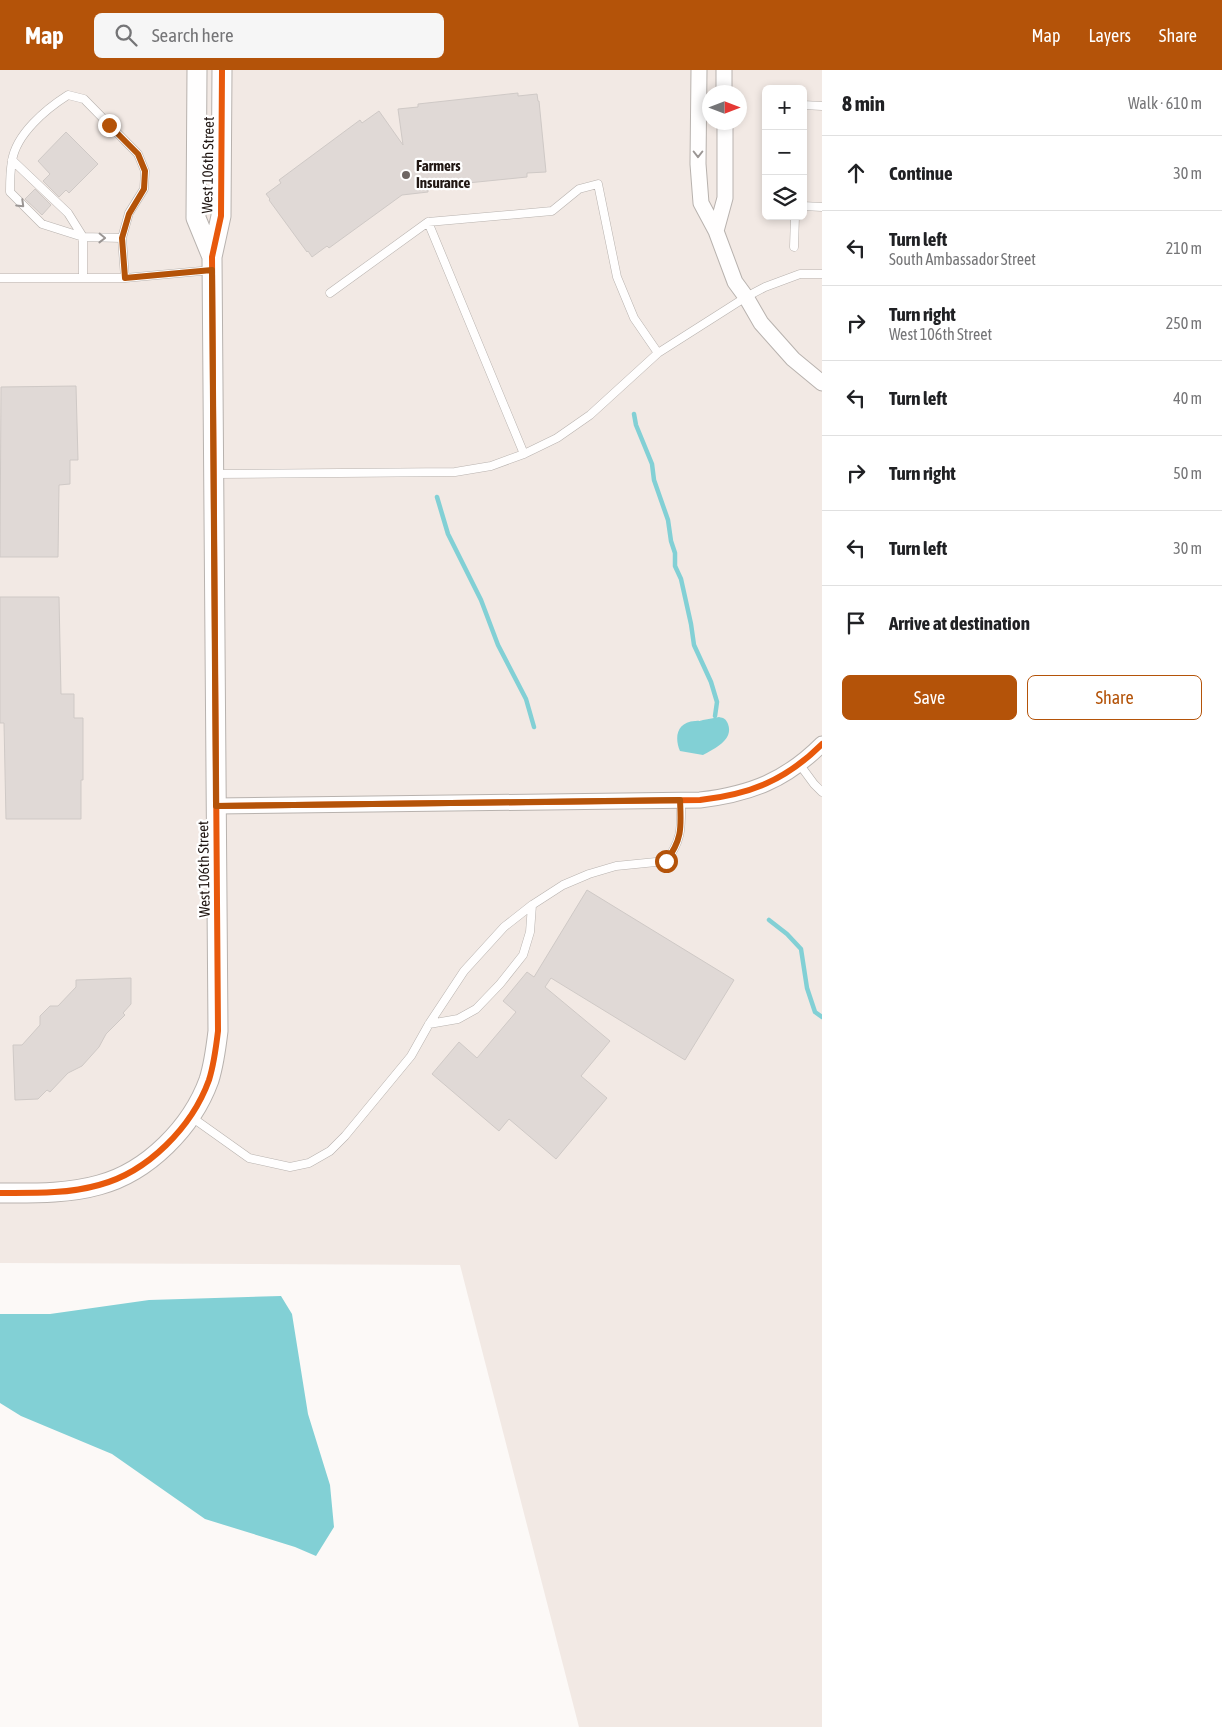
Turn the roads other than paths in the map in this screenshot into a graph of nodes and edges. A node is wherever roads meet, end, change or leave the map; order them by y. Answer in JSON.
{"nodes":[{"id":1,"x":197,"y":70,"type":"edge"},
{"id":2,"x":222,"y":70,"type":"edge"},
{"id":3,"x":699,"y":70,"type":"edge"},
{"id":4,"x":724,"y":70,"type":"edge"},
{"id":5,"x":724,"y":85,"type":"edge"},
{"id":6,"x":807,"y":105,"type":"edge"},
{"id":7,"x":822,"y":106,"type":"edge"},
{"id":8,"x":724,"y":130,"type":"edge"},
{"id":9,"x":12,"y":160,"type":"junction"},
{"id":10,"x":807,"y":206,"type":"edge"},
{"id":11,"x":822,"y":207,"type":"edge"},
{"id":12,"x":795,"y":220,"type":"edge"},
{"id":13,"x":428,"y":222,"type":"junction"},
{"id":14,"x":716,"y":231,"type":"junction"},
{"id":15,"x":83,"y":237,"type":"junction"},
{"id":16,"x":122,"y":238,"type":"junction"},
{"id":17,"x":794,"y":248,"type":"dead end"},
{"id":18,"x":212,"y":264,"type":"junction"},
{"id":19,"x":822,"y":274,"type":"edge"},
{"id":20,"x":0,"y":278,"type":"edge"},
{"id":21,"x":83,"y":278,"type":"junction"},
{"id":22,"x":125,"y":278,"type":"junction"},
{"id":23,"x":330,"y":293,"type":"dead end"},
{"id":24,"x":746,"y":297,"type":"junction"},
{"id":25,"x":658,"y":353,"type":"junction"},
{"id":26,"x":822,"y":383,"type":"edge"},
{"id":27,"x":524,"y":454,"type":"junction"},
{"id":28,"x":213,"y":474,"type":"junction"},
{"id":29,"x":822,"y":744,"type":"edge"},
{"id":30,"x":800,"y":765,"type":"junction"},
{"id":31,"x":822,"y":792,"type":"edge"},
{"id":32,"x":680,"y":800,"type":"junction"},
{"id":33,"x":216,"y":806,"type":"junction"},
{"id":34,"x":532,"y":905,"type":"junction"},
{"id":35,"x":429,"y":1024,"type":"junction"},
{"id":36,"x":190,"y":1116,"type":"junction"},
{"id":37,"x":0,"y":1194,"type":"edge"}],
"edges":[{"from":1,"to":18,"type":"street","name":"West 106th Street"},
{"from":2,"to":18,"type":"street","name":"West 106th Street"},
{"from":3,"to":14,"type":"street","one_way":true},
{"from":4,"to":5,"type":"street"},
{"from":6,"to":7,"type":"lane"},
{"from":8,"to":14,"type":"street"},
{"from":9,"to":15,"type":"lane"},
{"from":9,"to":15,"type":"lane","one_way":true},
{"from":9,"to":16,"type":"lane"},
{"from":10,"to":11,"type":"lane"},
{"from":12,"to":17,"type":"lane"},
{"from":13,"to":23,"type":"lane"},
{"from":13,"to":25,"type":"lane"},
{"from":13,"to":27,"type":"lane"},
{"from":14,"to":24,"type":"street"},
{"from":15,"to":16,"type":"lane","one_way":true},
{"from":15,"to":21,"type":"lane"},
{"from":16,"to":22,"type":"lane"},
{"from":18,"to":22,"type":"lane"},
{"from":18,"to":28,"type":"street","name":"West 106th Street"},
{"from":19,"to":24,"type":"lane"},
{"from":20,"to":21,"type":"lane"},
{"from":21,"to":22,"type":"lane"},
{"from":24,"to":25,"type":"lane"},
{"from":24,"to":26,"type":"street"},
{"from":25,"to":27,"type":"lane"},
{"from":27,"to":28,"type":"lane"},
{"from":28,"to":33,"type":"street","name":"West 106th Street"},
{"from":29,"to":30,"type":"street"},
{"from":30,"to":31,"type":"lane"},
{"from":30,"to":32,"type":"street"},
{"from":32,"to":33,"type":"street"},
{"from":32,"to":34,"type":"lane"},
{"from":33,"to":36,"type":"street","name":"West 106th Street"},
{"from":34,"to":35,"type":"lane"},
{"from":34,"to":35,"type":"lane"},
{"from":35,"to":36,"type":"lane"},
{"from":36,"to":37,"type":"street","name":"West 106th Street"}]}
